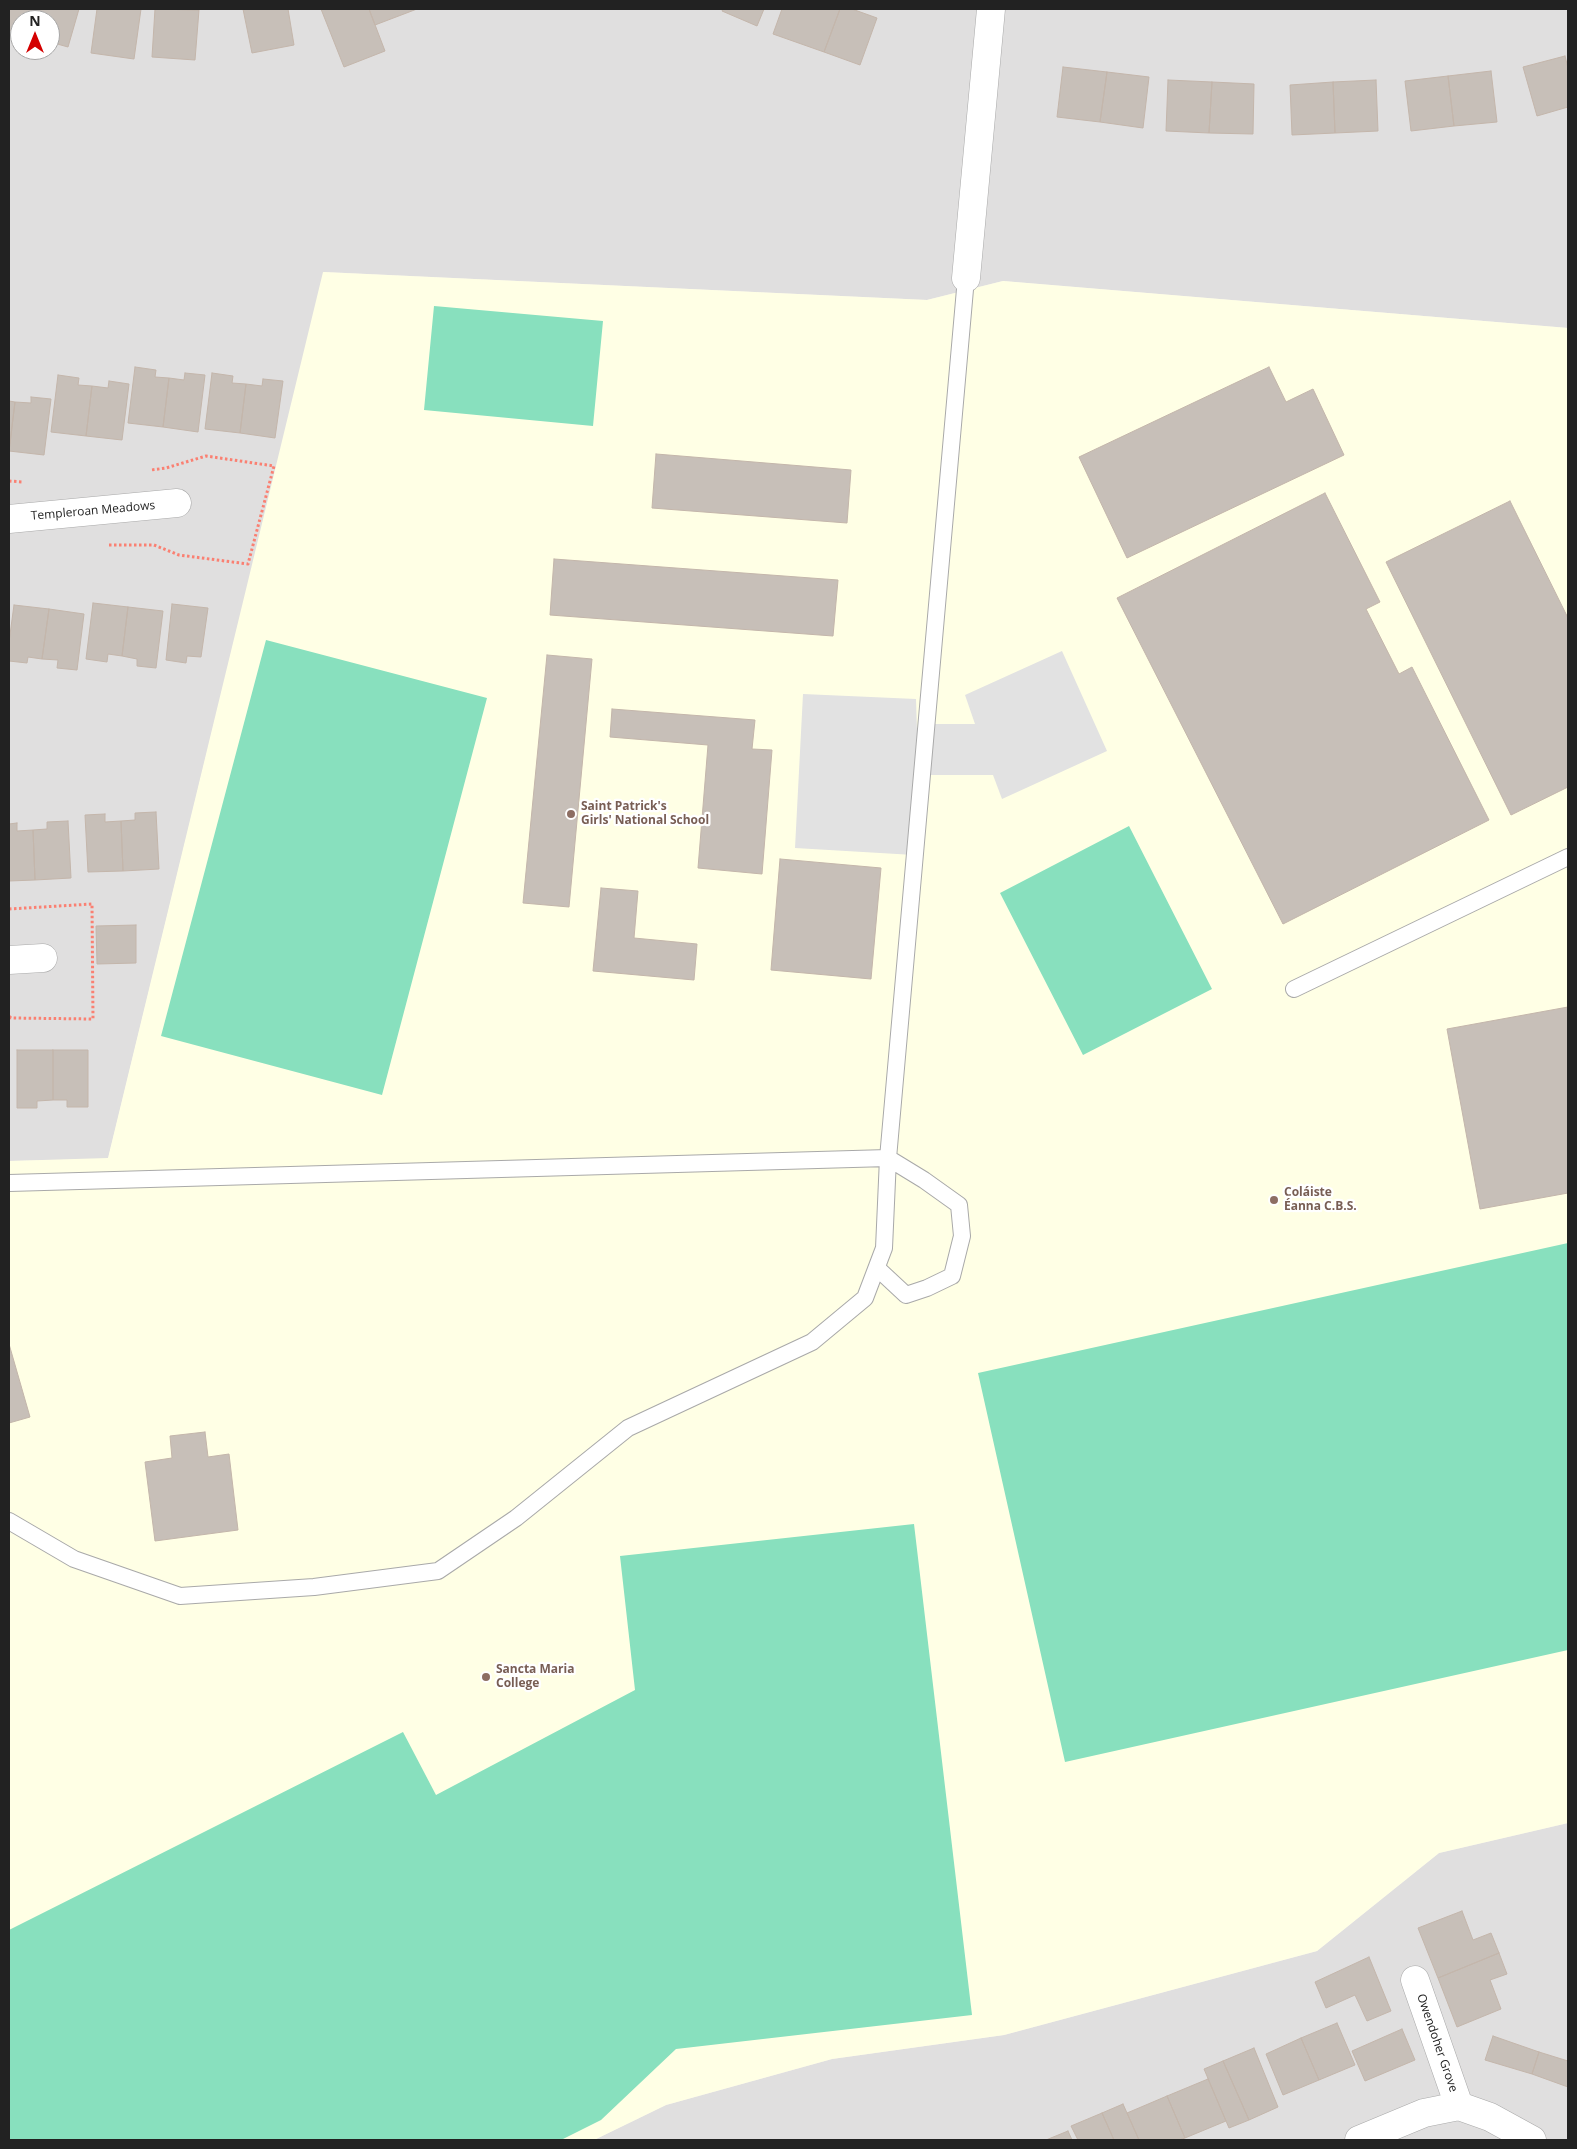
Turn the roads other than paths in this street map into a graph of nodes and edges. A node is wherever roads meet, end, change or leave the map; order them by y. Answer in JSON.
{"nodes":[{"id":1,"x":991,"y":9,"type":"edge"},
{"id":2,"x":966,"y":278,"type":"joint"},
{"id":3,"x":177,"y":503,"type":"dead end"},
{"id":4,"x":9,"y":519,"type":"edge"},
{"id":5,"x":1568,"y":857,"type":"edge"},
{"id":6,"x":43,"y":958,"type":"dead end"},
{"id":7,"x":9,"y":960,"type":"edge"},
{"id":8,"x":1294,"y":989,"type":"dead end"},
{"id":9,"x":888,"y":1158,"type":"junction"},
{"id":10,"x":9,"y":1183,"type":"edge"},
{"id":11,"x":877,"y":1268,"type":"junction"},
{"id":12,"x":9,"y":1521,"type":"edge"},
{"id":13,"x":1415,"y":1980,"type":"dead end"},
{"id":14,"x":1459,"y":2106,"type":"junction"},
{"id":15,"x":1359,"y":2140,"type":"edge"},
{"id":16,"x":1532,"y":2140,"type":"edge"}],
"edges":[{"from":1,"to":2,"type":"street"},
{"from":2,"to":9,"type":"lane"},
{"from":3,"to":4,"type":"street","name":"Templeroan Meadows"},
{"from":5,"to":8,"type":"lane"},
{"from":6,"to":7,"type":"street"},
{"from":9,"to":10,"type":"lane"},
{"from":9,"to":11,"type":"lane"},
{"from":9,"to":11,"type":"lane"},
{"from":11,"to":12,"type":"lane"},
{"from":13,"to":14,"type":"street","name":"Owendoher Grove"},
{"from":14,"to":15,"type":"street","name":"Owendoher Grove"},
{"from":14,"to":16,"type":"street","name":"Owendoher Grove"}]}
